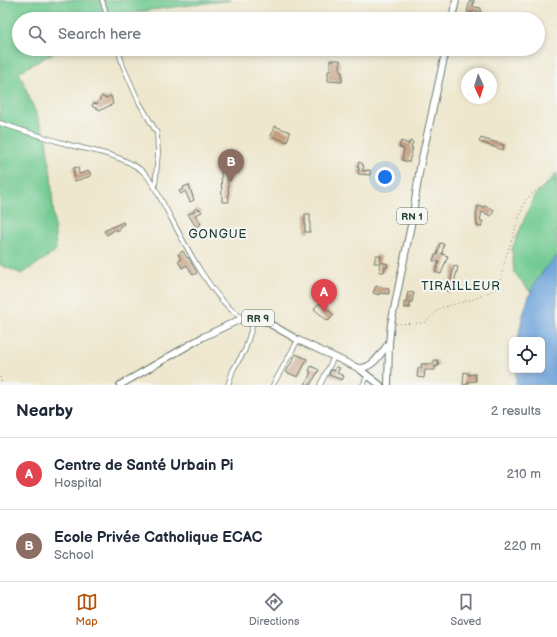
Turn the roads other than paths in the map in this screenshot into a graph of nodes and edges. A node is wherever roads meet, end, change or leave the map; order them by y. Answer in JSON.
{"nodes":[{"id":1,"x":102,"y":0,"type":"edge"},
{"id":2,"x":456,"y":0,"type":"edge"},
{"id":3,"x":106,"y":12,"type":"edge"},
{"id":4,"x":453,"y":12,"type":"edge"},
{"id":5,"x":120,"y":56,"type":"edge"},
{"id":6,"x":444,"y":56,"type":"edge"},
{"id":7,"x":0,"y":123,"type":"edge"},
{"id":8,"x":155,"y":187,"type":"junction"},
{"id":9,"x":243,"y":318,"type":"junction"},
{"id":10,"x":255,"y":318,"type":"junction"},
{"id":11,"x":298,"y":340,"type":"junction"},
{"id":12,"x":389,"y":343,"type":"junction"},
{"id":13,"x":334,"y":357,"type":"junction"},
{"id":14,"x":358,"y":368,"type":"junction"},
{"id":15,"x":368,"y":375,"type":"junction"},
{"id":16,"x":120,"y":385,"type":"edge"},
{"id":17,"x":228,"y":385,"type":"edge"},
{"id":18,"x":273,"y":385,"type":"edge"},
{"id":19,"x":320,"y":385,"type":"edge"},
{"id":20,"x":363,"y":385,"type":"edge"},
{"id":21,"x":380,"y":385,"type":"edge"},
{"id":22,"x":388,"y":385,"type":"edge"}],
"edges":[{"from":1,"to":3,"type":"street"},
{"from":2,"to":4,"type":"main road"},
{"from":5,"to":8,"type":"street"},
{"from":6,"to":12,"type":"main road","number":"RN 1"},
{"from":7,"to":8,"type":"street"},
{"from":8,"to":9,"type":"street"},
{"from":9,"to":10,"type":"main road","number":"RR 9"},
{"from":9,"to":16,"type":"main road","number":"RR 9"},
{"from":10,"to":11,"type":"main road","number":"RR 9"},
{"from":10,"to":17,"type":"street"},
{"from":11,"to":13,"type":"main road","number":"RR 9"},
{"from":11,"to":18,"type":"street"},
{"from":12,"to":14,"type":"main road"},
{"from":12,"to":22,"type":"main road","number":"RN 1"},
{"from":13,"to":14,"type":"main road","number":"RR 9"},
{"from":13,"to":19,"type":"street"},
{"from":14,"to":15,"type":"main road","number":"RR 9"},
{"from":15,"to":20,"type":"street"},
{"from":15,"to":21,"type":"main road","number":"RR 9"}]}
